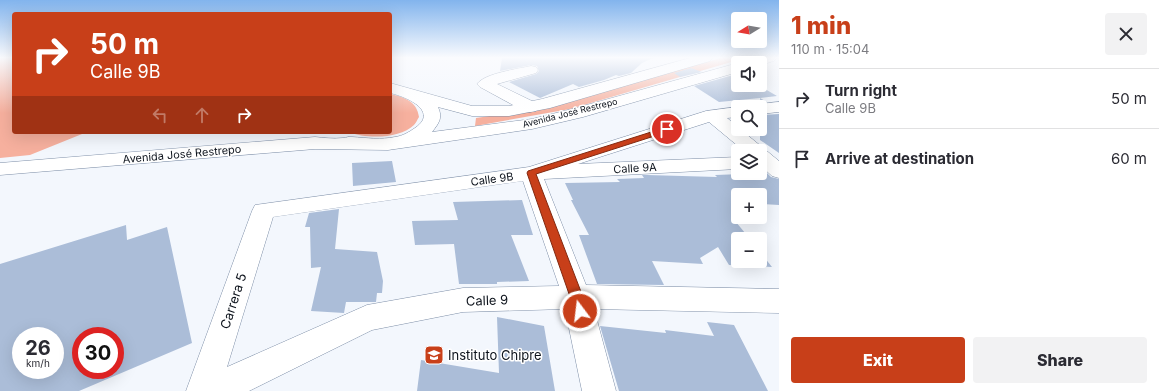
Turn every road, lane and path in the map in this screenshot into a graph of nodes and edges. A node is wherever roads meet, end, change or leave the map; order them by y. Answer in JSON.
{"nodes":[{"id":1,"x":507,"y":76,"type":"edge"},
{"id":2,"x":641,"y":76,"type":"edge"},
{"id":3,"x":706,"y":76,"type":"edge"},
{"id":4,"x":392,"y":88,"type":"edge"},
{"id":5,"x":421,"y":98,"type":"junction"},
{"id":6,"x":779,"y":107,"type":"edge"},
{"id":7,"x":530,"y":108,"type":"junction"},
{"id":8,"x":767,"y":108,"type":"edge"},
{"id":9,"x":731,"y":113,"type":"edge"},
{"id":10,"x":712,"y":115,"type":"junction"},
{"id":11,"x":250,"y":134,"type":"edge"},
{"id":12,"x":333,"y":134,"type":"edge"},
{"id":13,"x":399,"y":142,"type":"junction"},
{"id":14,"x":364,"y":144,"type":"junction"},
{"id":15,"x":746,"y":144,"type":"edge"},
{"id":16,"x":0,"y":158,"type":"edge"},
{"id":17,"x":731,"y":163,"type":"edge"},
{"id":18,"x":0,"y":169,"type":"edge"},
{"id":19,"x":532,"y":173,"type":"junction"},
{"id":20,"x":263,"y":210,"type":"joint"},
{"id":21,"x":577,"y":297,"type":"junction"},
{"id":22,"x":779,"y":301,"type":"edge"},
{"id":23,"x":203,"y":391,"type":"edge"},
{"id":24,"x":212,"y":391,"type":"edge"},
{"id":25,"x":599,"y":391,"type":"edge"}],
"edges":[{"from":1,"to":7,"type":"main road"},
{"from":2,"to":7,"type":"main road","name":"Avenida José Restrepo"},
{"from":3,"to":13,"type":"main road","name":"Avenida José Restrepo"},
{"from":4,"to":5,"type":"main road","name":"Avenida José Restrepo"},
{"from":5,"to":7,"type":"main road","name":"Avenida José Restrepo"},
{"from":5,"to":13,"type":"main road"},
{"from":6,"to":8,"type":"main road"},
{"from":9,"to":10,"type":"main road","name":"Calle 9B"},
{"from":10,"to":15,"type":"main road"},
{"from":10,"to":19,"type":"main road","name":"Calle 9B"},
{"from":11,"to":16,"type":"main road","name":"Avenida José Restrepo"},
{"from":12,"to":14,"type":"main road"},
{"from":13,"to":14,"type":"main road"},
{"from":14,"to":18,"type":"main road","name":"Avenida José Restrepo"},
{"from":17,"to":19,"type":"main road","name":"Calle 9A"},
{"from":19,"to":20,"type":"main road","name":"Calle 9B"},
{"from":19,"to":21,"type":"main road"},
{"from":20,"to":23,"type":"main road","name":"Carrera 5"},
{"from":21,"to":22,"type":"main road","name":"Calle 9"},
{"from":21,"to":24,"type":"main road","name":"Calle 9"},
{"from":21,"to":25,"type":"main road"}]}
